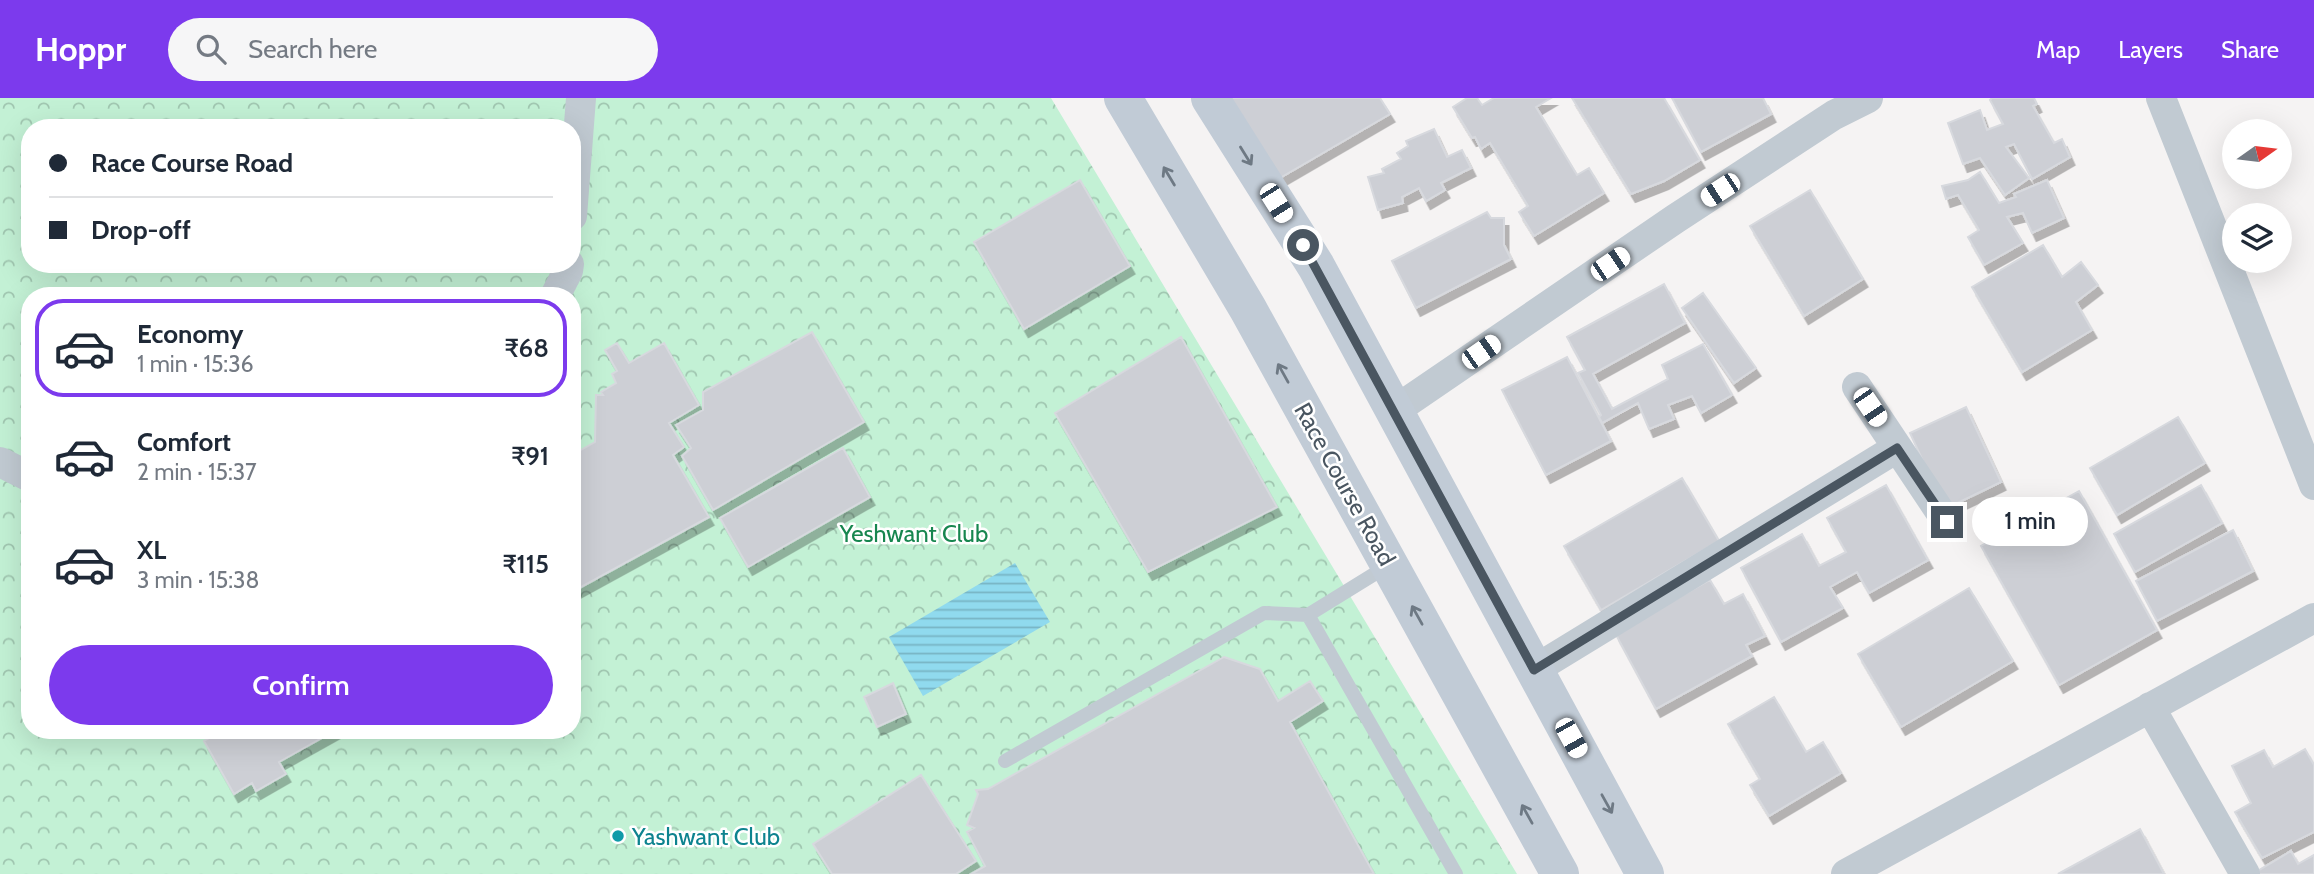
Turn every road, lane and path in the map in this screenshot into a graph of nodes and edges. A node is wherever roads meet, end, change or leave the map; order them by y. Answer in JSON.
{"nodes":[{"id":1,"x":581,"y":98,"type":"edge"},
{"id":2,"x":1123,"y":98,"type":"edge"},
{"id":3,"x":1210,"y":98,"type":"edge"},
{"id":4,"x":1868,"y":98,"type":"edge"},
{"id":5,"x":2161,"y":98,"type":"edge"},
{"id":6,"x":579,"y":119,"type":"edge"},
{"id":7,"x":1857,"y":387,"type":"dead end"},
{"id":8,"x":1394,"y":411,"type":"junction"},
{"id":9,"x":1897,"y":448,"type":"junction"},
{"id":10,"x":0,"y":462,"type":"edge"},
{"id":11,"x":21,"y":472,"type":"edge"},
{"id":12,"x":2314,"y":485,"type":"edge"},
{"id":13,"x":1947,"y":522,"type":"dead end"},
{"id":14,"x":1389,"y":564,"type":"junction"},
{"id":15,"x":1308,"y":615,"type":"junction"},
{"id":16,"x":2314,"y":618,"type":"edge"},
{"id":17,"x":1534,"y":670,"type":"junction"},
{"id":18,"x":2151,"y":707,"type":"junction"},
{"id":19,"x":1005,"y":761,"type":"dead end"},
{"id":20,"x":1456,"y":874,"type":"edge"},
{"id":21,"x":1560,"y":874,"type":"edge"},
{"id":22,"x":1645,"y":874,"type":"edge"},
{"id":23,"x":1846,"y":874,"type":"edge"},
{"id":24,"x":2245,"y":874,"type":"edge"}],
"edges":[{"from":1,"to":6,"type":"street"},
{"from":14,"to":2,"type":"main road","name":"Race Course Road","one_way":true},
{"from":3,"to":8,"type":"main road","one_way":true},
{"from":4,"to":8,"type":"street"},
{"from":5,"to":12,"type":"street"},
{"from":7,"to":9,"type":"street"},
{"from":8,"to":17,"type":"main road"},
{"from":9,"to":13,"type":"street"},
{"from":9,"to":17,"type":"street"},
{"from":10,"to":11,"type":"street"},
{"from":14,"to":15,"type":"lane"},
{"from":21,"to":14,"type":"main road","name":"Race Course Road","one_way":true},
{"from":15,"to":19,"type":"lane"},
{"from":15,"to":20,"type":"lane"},
{"from":16,"to":18,"type":"street"},
{"from":17,"to":22,"type":"main road","one_way":true},
{"from":18,"to":23,"type":"street"},
{"from":18,"to":24,"type":"street"}]}
